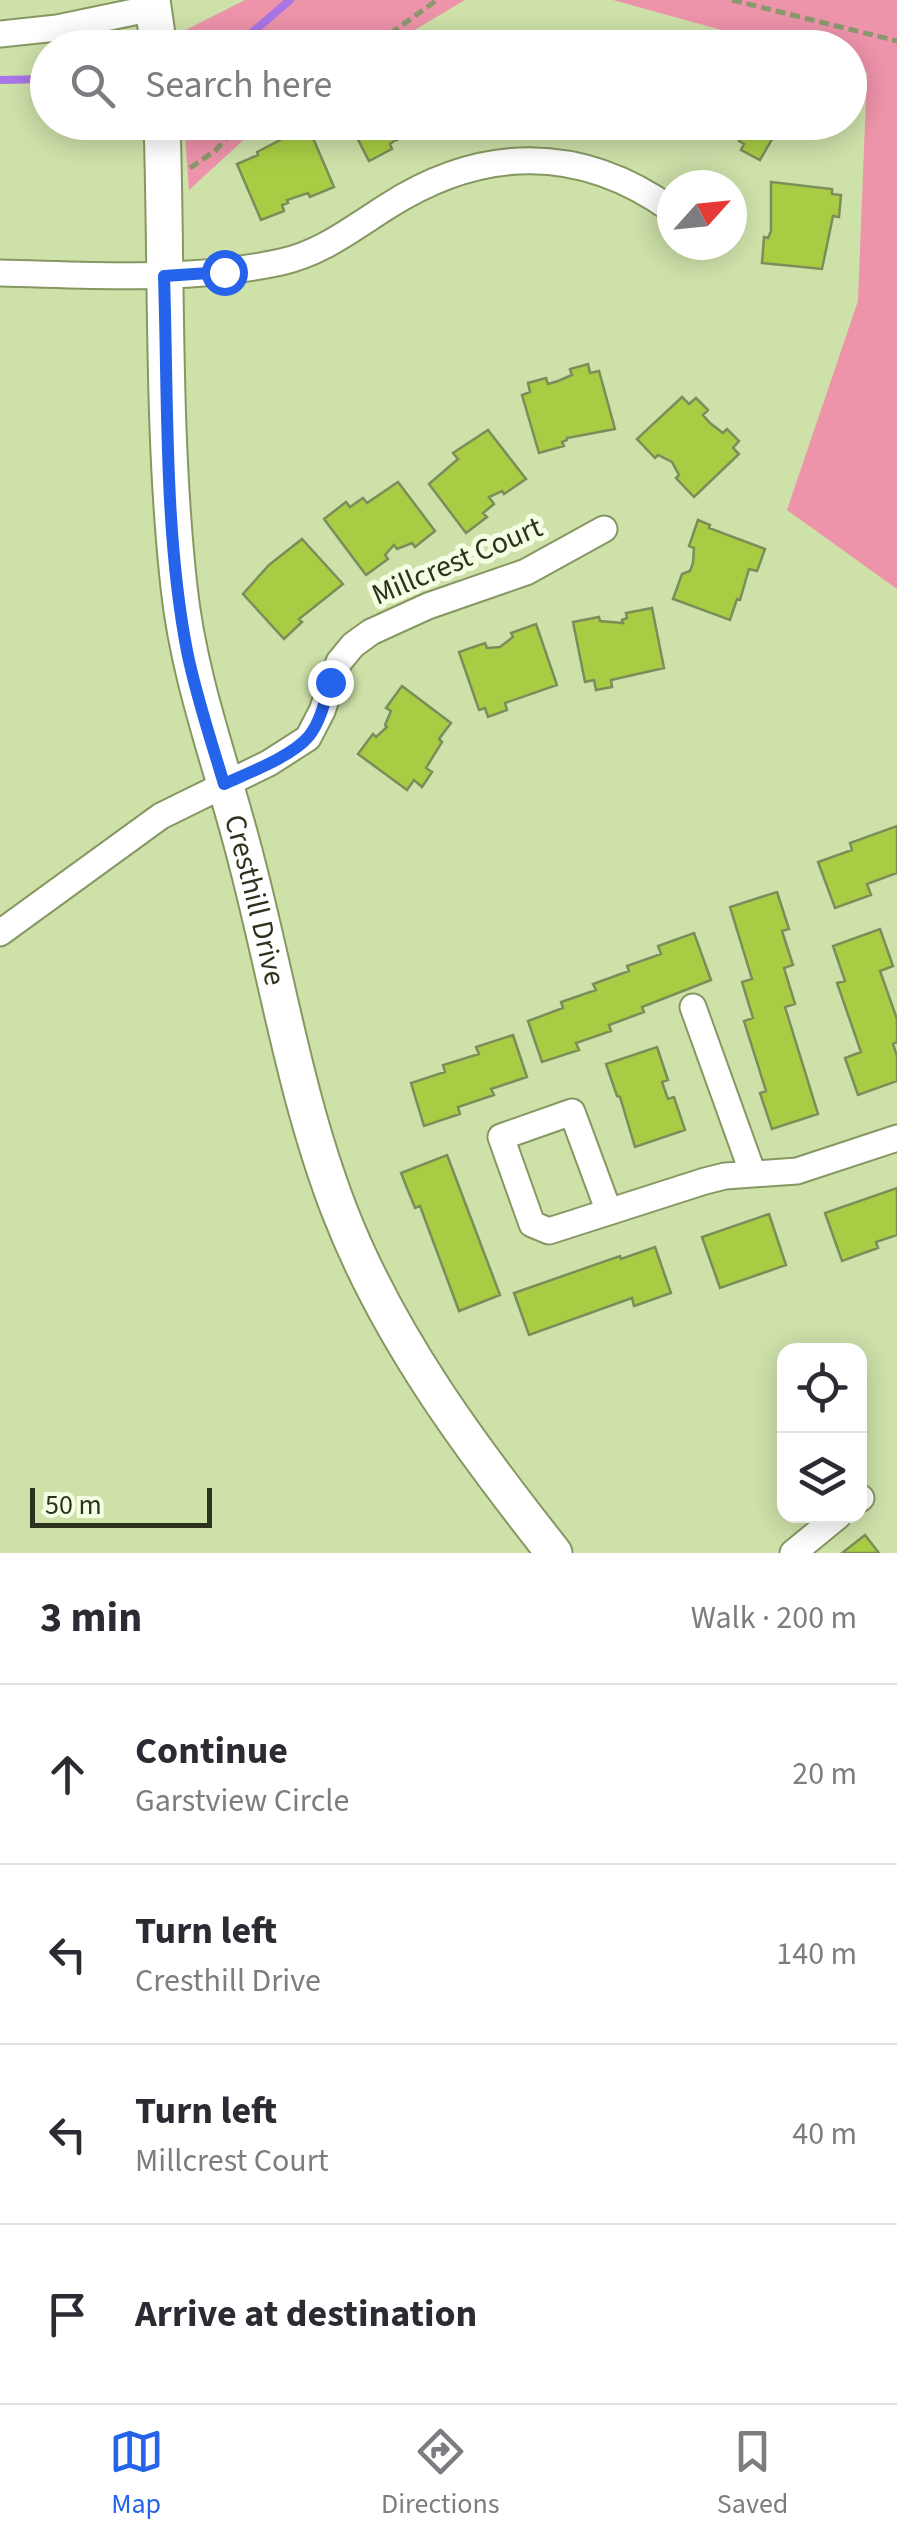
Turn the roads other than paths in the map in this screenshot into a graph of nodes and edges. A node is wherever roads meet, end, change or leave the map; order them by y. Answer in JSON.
{"nodes":[{"id":1,"x":152,"y":4,"type":"edge"},
{"id":2,"x":38,"y":30,"type":"edge"},
{"id":3,"x":157,"y":30,"type":"edge"},
{"id":4,"x":30,"y":31,"type":"edge"},
{"id":5,"x":0,"y":34,"type":"edge"},
{"id":6,"x":163,"y":140,"type":"edge"},
{"id":7,"x":657,"y":201,"type":"edge"},
{"id":8,"x":0,"y":273,"type":"edge"},
{"id":9,"x":164,"y":276,"type":"junction"},
{"id":10,"x":604,"y":528,"type":"dead end"},
{"id":11,"x":224,"y":784,"type":"junction"},
{"id":12,"x":0,"y":933,"type":"edge"},
{"id":13,"x":693,"y":1007,"type":"dead end"},
{"id":14,"x":897,"y":1138,"type":"edge"},
{"id":15,"x":753,"y":1174,"type":"junction"},
{"id":16,"x":608,"y":1212,"type":"junction"},
{"id":17,"x":829,"y":1523,"type":"edge"},
{"id":18,"x":554,"y":1553,"type":"edge"},
{"id":19,"x":793,"y":1553,"type":"edge"}],
"edges":[{"from":1,"to":2,"type":"street"},
{"from":1,"to":3,"type":"street"},
{"from":4,"to":5,"type":"street"},
{"from":6,"to":9,"type":"street","name":"Cresthill Drive"},
{"from":7,"to":9,"type":"street"},
{"from":8,"to":9,"type":"street"},
{"from":9,"to":11,"type":"street","name":"Cresthill Drive"},
{"from":10,"to":11,"type":"street","name":"Millcrest Court"},
{"from":11,"to":12,"type":"street","name":"Millcrest Court"},
{"from":11,"to":18,"type":"street","name":"Cresthill Drive"},
{"from":13,"to":15,"type":"street"},
{"from":14,"to":15,"type":"street"},
{"from":15,"to":16,"type":"street"},
{"from":16,"to":16,"type":"street"},
{"from":17,"to":19,"type":"street"}]}
